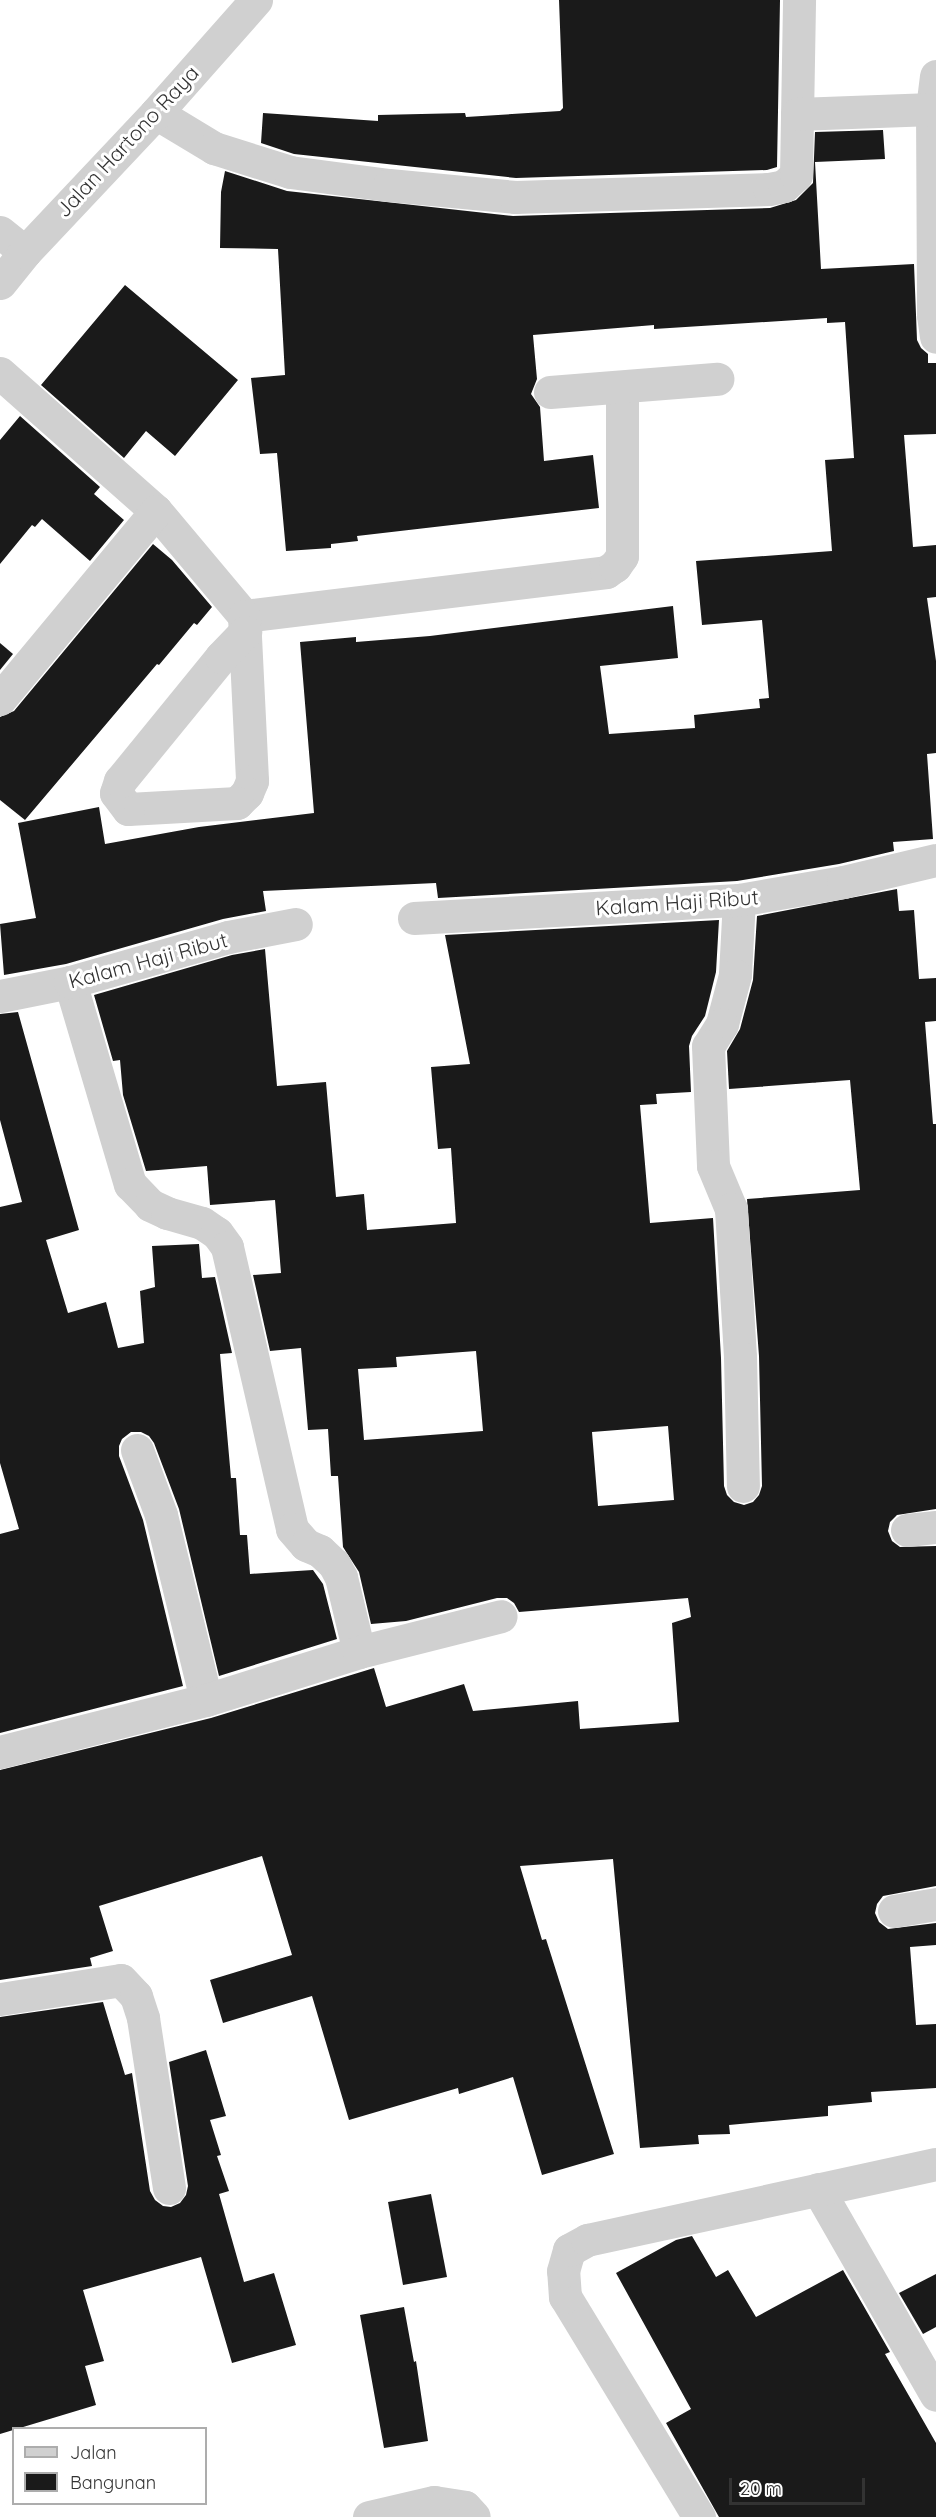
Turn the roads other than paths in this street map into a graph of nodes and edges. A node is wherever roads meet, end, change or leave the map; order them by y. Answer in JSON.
{"nodes":[{"id":1,"x":256,"y":0,"type":"edge"},
{"id":2,"x":799,"y":0,"type":"edge"},
{"id":3,"x":936,"y":76,"type":"edge"},
{"id":4,"x":932,"y":109,"type":"junction"},
{"id":5,"x":156,"y":113,"type":"junction"},
{"id":6,"x":797,"y":114,"type":"junction"},
{"id":7,"x":13,"y":242,"type":"edge"},
{"id":8,"x":0,"y":283,"type":"edge"},
{"id":9,"x":936,"y":337,"type":"edge"},
{"id":10,"x":0,"y":373,"type":"edge"},
{"id":11,"x":717,"y":378,"type":"dead end"},
{"id":12,"x":622,"y":387,"type":"junction"},
{"id":13,"x":550,"y":392,"type":"dead end"},
{"id":14,"x":156,"y":511,"type":"junction"},
{"id":15,"x":244,"y":624,"type":"junction"},
{"id":16,"x":0,"y":699,"type":"edge"},
{"id":17,"x":936,"y":860,"type":"edge"},
{"id":18,"x":739,"y":900,"type":"junction"},
{"id":19,"x":414,"y":918,"type":"dead end"},
{"id":20,"x":296,"y":924,"type":"dead end"},
{"id":21,"x":70,"y":982,"type":"junction"},
{"id":22,"x":0,"y":996,"type":"edge"},
{"id":23,"x":137,"y":1450,"type":"dead end"},
{"id":24,"x":743,"y":1486,"type":"dead end"},
{"id":25,"x":501,"y":1616,"type":"dead end"},
{"id":26,"x":359,"y":1652,"type":"junction"},
{"id":27,"x":206,"y":1700,"type":"junction"},
{"id":28,"x":0,"y":1752,"type":"edge"},
{"id":29,"x":936,"y":1904,"type":"edge"},
{"id":30,"x":894,"y":1911,"type":"dead end"},
{"id":31,"x":0,"y":1999,"type":"edge"},
{"id":32,"x":936,"y":2164,"type":"edge"},
{"id":33,"x":169,"y":2188,"type":"dead end"},
{"id":34,"x":818,"y":2189,"type":"junction"},
{"id":35,"x":936,"y":2395,"type":"edge"},
{"id":36,"x":369,"y":2517,"type":"edge"},
{"id":37,"x":474,"y":2517,"type":"edge"},
{"id":38,"x":699,"y":2517,"type":"edge"}],
"edges":[{"from":1,"to":5,"type":"street","name":"Jalan Hartono Raya"},
{"from":2,"to":6,"type":"street"},
{"from":3,"to":4,"type":"street"},
{"from":4,"to":6,"type":"street"},
{"from":4,"to":9,"type":"street"},
{"from":5,"to":6,"type":"street"},
{"from":5,"to":7,"type":"street","name":"Jalan Hartono Raya"},
{"from":7,"to":8,"type":"street","name":"Jalan Hartono Raya"},
{"from":10,"to":14,"type":"street"},
{"from":11,"to":12,"type":"street"},
{"from":12,"to":13,"type":"street"},
{"from":12,"to":15,"type":"street"},
{"from":14,"to":15,"type":"street"},
{"from":14,"to":16,"type":"street"},
{"from":15,"to":15,"type":"street"},
{"from":17,"to":18,"type":"street","name":"Kalam Haji Ribut"},
{"from":18,"to":19,"type":"street","name":"Kalam Haji Ribut"},
{"from":18,"to":24,"type":"street"},
{"from":20,"to":21,"type":"street","name":"Kalam Haji Ribut"},
{"from":21,"to":22,"type":"street","name":"Kalam Haji Ribut"},
{"from":21,"to":26,"type":"street"},
{"from":23,"to":27,"type":"street"},
{"from":25,"to":26,"type":"street"},
{"from":26,"to":27,"type":"street"},
{"from":27,"to":28,"type":"street"},
{"from":29,"to":30,"type":"street"},
{"from":31,"to":33,"type":"street"},
{"from":32,"to":34,"type":"street"},
{"from":34,"to":35,"type":"street"},
{"from":34,"to":38,"type":"street"},
{"from":36,"to":37,"type":"street"}]}
